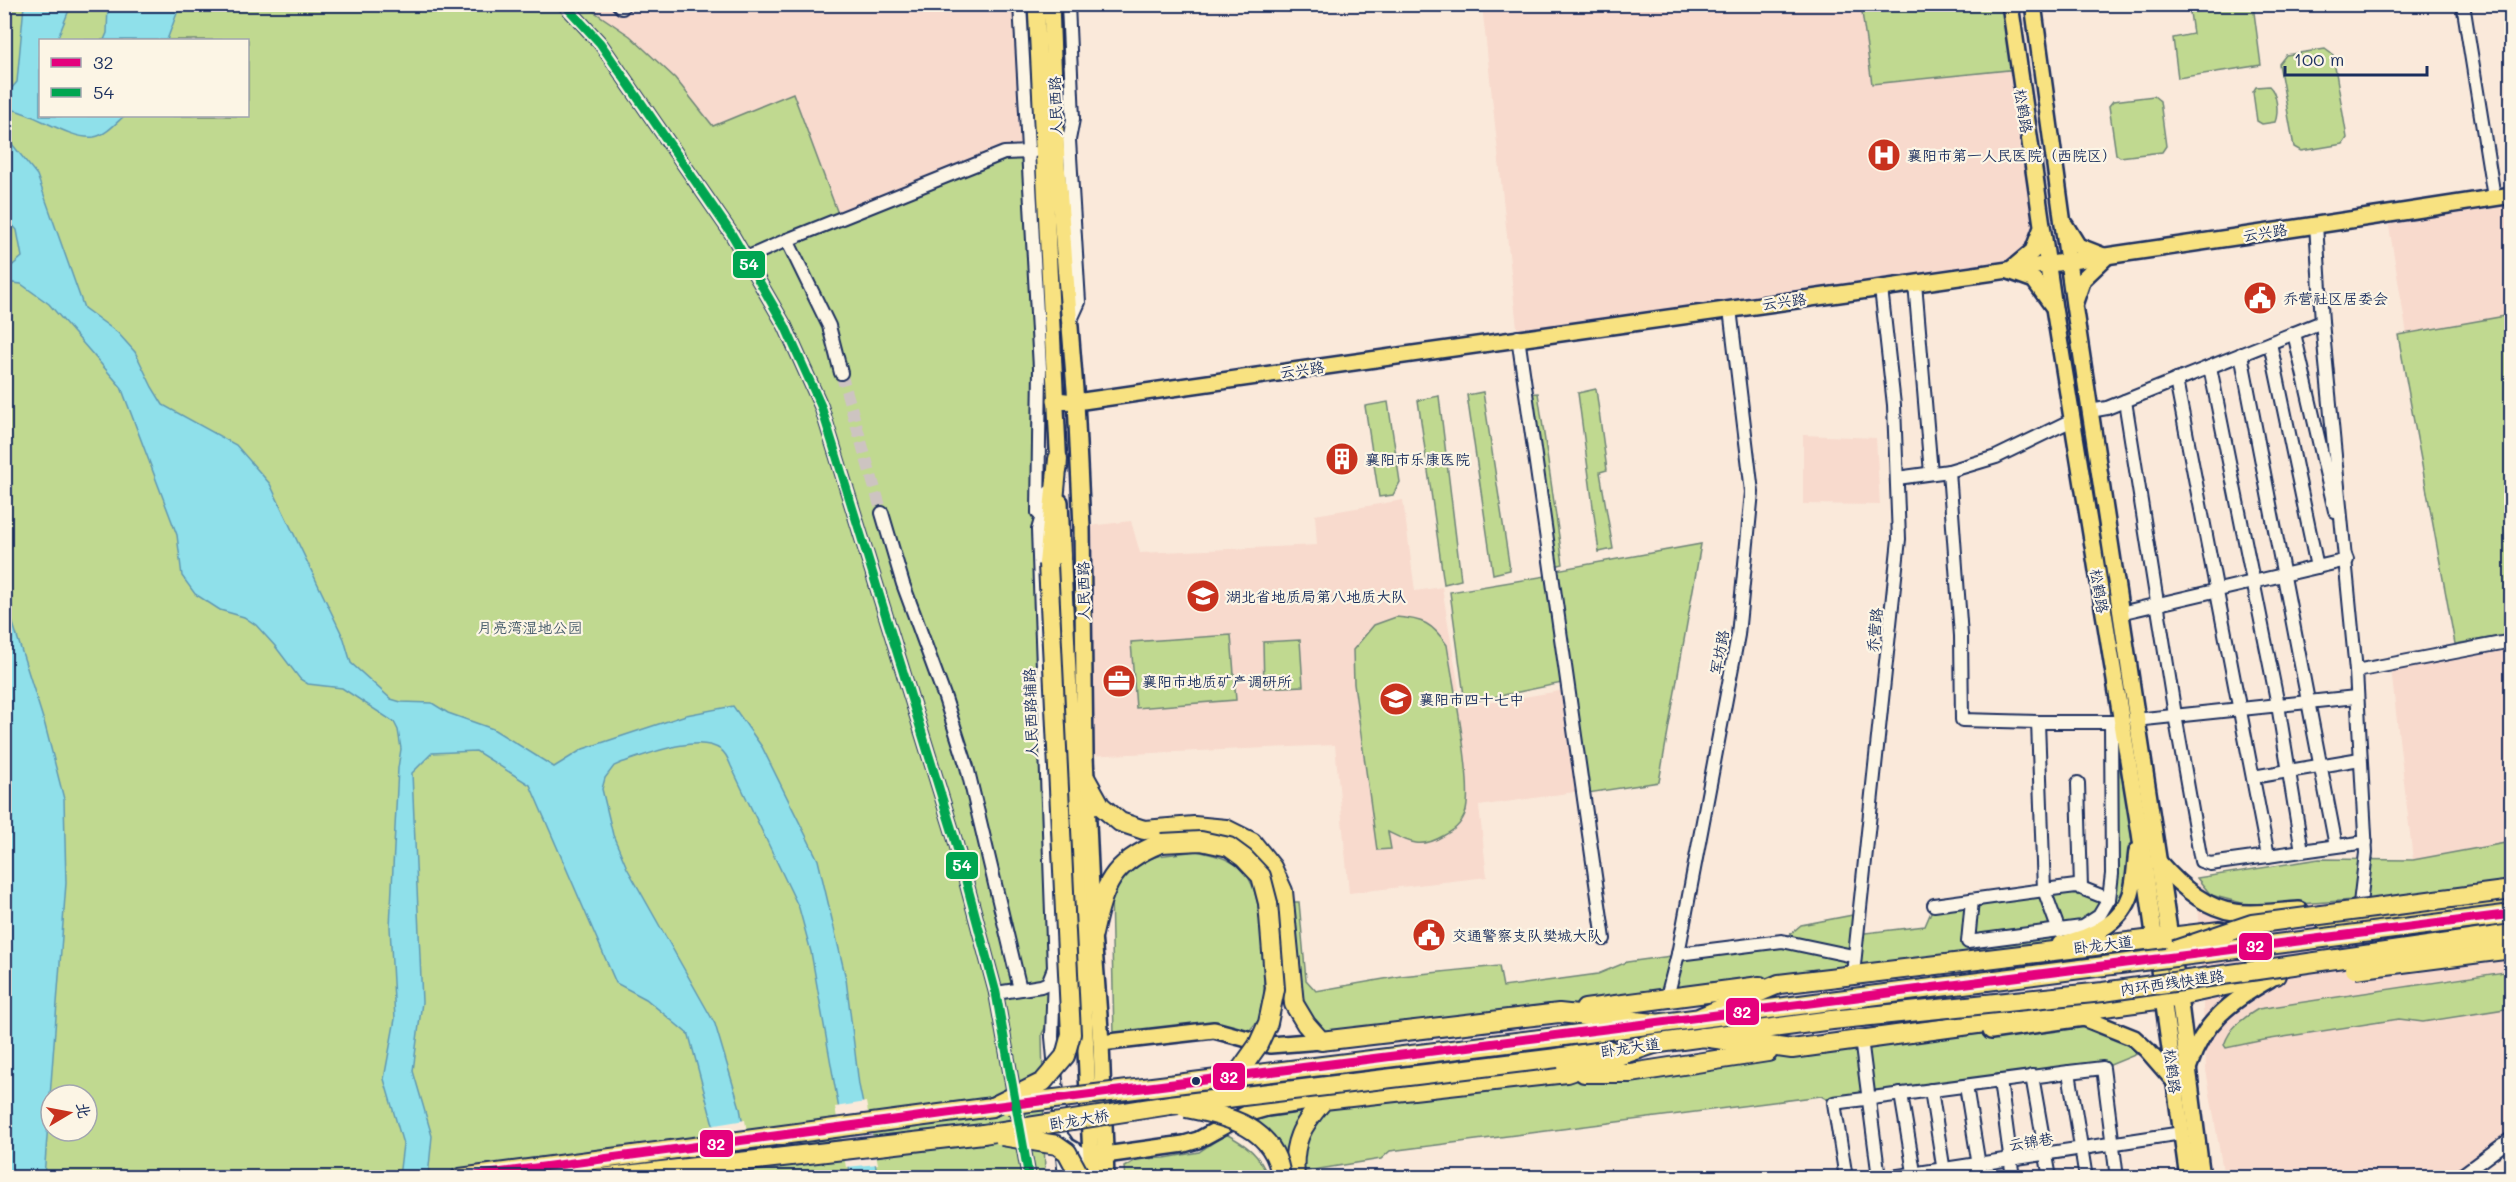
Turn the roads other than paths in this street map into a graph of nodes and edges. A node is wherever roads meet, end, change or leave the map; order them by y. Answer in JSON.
{"nodes":[{"id":1,"x":564,"y":4,"type":"edge"},
{"id":2,"x":1020,"y":4,"type":"edge"},
{"id":3,"x":1036,"y":4,"type":"edge"},
{"id":4,"x":1051,"y":4,"type":"edge"},
{"id":5,"x":1068,"y":4,"type":"edge"},
{"id":6,"x":2010,"y":4,"type":"edge"},
{"id":7,"x":2033,"y":4,"type":"edge"},
{"id":8,"x":2463,"y":4,"type":"edge"},
{"id":9,"x":1027,"y":152,"type":"junction"},
{"id":10,"x":1043,"y":152,"type":"junction"},
{"id":11,"x":2511,"y":195,"type":"edge"},
{"id":12,"x":2494,"y":197,"type":"junction"},
{"id":13,"x":2062,"y":221,"type":"junction"},
{"id":14,"x":2316,"y":225,"type":"junction"},
{"id":15,"x":2042,"y":226,"type":"junction"},
{"id":16,"x":787,"y":240,"type":"junction"},
{"id":17,"x":2106,"y":257,"type":"junction"},
{"id":18,"x":746,"y":258,"type":"junction"},
{"id":19,"x":2068,"y":263,"type":"junction"},
{"id":20,"x":2048,"y":265,"type":"junction"},
{"id":21,"x":2009,"y":271,"type":"junction"},
{"id":22,"x":1915,"y":284,"type":"junction"},
{"id":23,"x":1881,"y":288,"type":"junction"},
{"id":24,"x":2074,"y":305,"type":"junction"},
{"id":25,"x":2054,"y":308,"type":"junction"},
{"id":26,"x":1730,"y":309,"type":"junction"},
{"id":27,"x":1070,"y":321,"type":"junction"},
{"id":28,"x":2322,"y":322,"type":"junction"},
{"id":29,"x":2294,"y":333,"type":"junction"},
{"id":30,"x":1518,"y":338,"type":"junction"},
{"id":31,"x":2270,"y":343,"type":"junction"},
{"id":32,"x":2241,"y":354,"type":"junction"},
{"id":33,"x":2210,"y":367,"type":"junction"},
{"id":34,"x":841,"y":373,"type":"tunnel mouth"},
{"id":35,"x":2176,"y":380,"type":"junction"},
{"id":36,"x":1055,"y":400,"type":"junction"},
{"id":37,"x":2125,"y":400,"type":"junction"},
{"id":38,"x":1076,"y":402,"type":"junction"},
{"id":39,"x":2090,"y":411,"type":"junction"},
{"id":40,"x":2072,"y":420,"type":"junction"},
{"id":41,"x":1058,"y":459,"type":"junction"},
{"id":42,"x":1949,"y":471,"type":"junction"},
{"id":43,"x":1931,"y":473,"type":"junction"},
{"id":44,"x":1897,"y":478,"type":"junction"},
{"id":45,"x":882,"y":513,"type":"tunnel mouth"},
{"id":46,"x":1038,"y":530,"type":"junction"},
{"id":47,"x":2347,"y":560,"type":"junction"},
{"id":48,"x":2317,"y":567,"type":"junction"},
{"id":49,"x":2285,"y":575,"type":"junction"},
{"id":50,"x":2253,"y":582,"type":"junction"},
{"id":51,"x":2217,"y":591,"type":"junction"},
{"id":52,"x":2157,"y":605,"type":"junction"},
{"id":53,"x":2120,"y":613,"type":"junction"},
{"id":54,"x":2511,"y":641,"type":"edge"},
{"id":55,"x":2355,"y":671,"type":"junction"},
{"id":56,"x":2356,"y":697,"type":"junction"},
{"id":57,"x":2308,"y":702,"type":"junction"},
{"id":58,"x":2278,"y":705,"type":"junction"},
{"id":59,"x":2240,"y":709,"type":"junction"},
{"id":60,"x":2175,"y":716,"type":"junction"},
{"id":61,"x":2123,"y":721,"type":"junction"},
{"id":62,"x":2038,"y":722,"type":"junction"},
{"id":63,"x":2360,"y":759,"type":"junction"},
{"id":64,"x":2320,"y":766,"type":"junction"},
{"id":65,"x":2289,"y":771,"type":"junction"},
{"id":66,"x":2253,"y":777,"type":"junction"},
{"id":67,"x":1086,"y":779,"type":"junction"},
{"id":68,"x":2078,"y":783,"type":"dead end"},
{"id":69,"x":2140,"y":833,"type":"junction"},
{"id":70,"x":2366,"y":842,"type":"junction"},
{"id":71,"x":2336,"y":846,"type":"junction"},
{"id":72,"x":2302,"y":851,"type":"junction"},
{"id":73,"x":2268,"y":856,"type":"junction"},
{"id":74,"x":2158,"y":861,"type":"junction"},
{"id":75,"x":2080,"y":888,"type":"junction"},
{"id":76,"x":2511,"y":890,"type":"edge"},
{"id":77,"x":2044,"y":891,"type":"junction"},
{"id":78,"x":2109,"y":899,"type":"junction"},
{"id":79,"x":1972,"y":900,"type":"junction"},
{"id":80,"x":2511,"y":901,"type":"edge"},
{"id":81,"x":1934,"y":905,"type":"dead end"},
{"id":82,"x":2360,"y":912,"type":"junction"},
{"id":83,"x":2511,"y":914,"type":"edge"},
{"id":84,"x":2392,"y":917,"type":"junction"},
{"id":85,"x":2059,"y":932,"type":"junction"},
{"id":86,"x":1093,"y":934,"type":"junction"},
{"id":87,"x":2511,"y":934,"type":"edge"},
{"id":88,"x":2162,"y":937,"type":"junction"},
{"id":89,"x":1604,"y":939,"type":"dead end"},
{"id":90,"x":2511,"y":942,"type":"edge"},
{"id":91,"x":2511,"y":949,"type":"edge"},
{"id":92,"x":1678,"y":954,"type":"junction"},
{"id":93,"x":2026,"y":954,"type":"junction"},
{"id":94,"x":1853,"y":965,"type":"junction"},
{"id":95,"x":1054,"y":968,"type":"junction"},
{"id":96,"x":2099,"y":968,"type":"junction"},
{"id":97,"x":2303,"y":969,"type":"junction"},
{"id":98,"x":1779,"y":984,"type":"junction"},
{"id":99,"x":1041,"y":986,"type":"junction"},
{"id":100,"x":1020,"y":989,"type":"junction"},
{"id":101,"x":2103,"y":992,"type":"junction"},
{"id":102,"x":996,"y":993,"type":"junction"},
{"id":103,"x":1666,"y":997,"type":"junction"},
{"id":104,"x":2172,"y":998,"type":"junction"},
{"id":105,"x":1830,"y":1001,"type":"joint"},
{"id":106,"x":1053,"y":1012,"type":"junction"},
{"id":107,"x":1559,"y":1013,"type":"junction"},
{"id":108,"x":1701,"y":1017,"type":"junction"},
{"id":109,"x":1832,"y":1020,"type":"joint"},
{"id":110,"x":1654,"y":1023,"type":"junction"},
{"id":111,"x":1931,"y":1030,"type":"junction"},
{"id":112,"x":1087,"y":1035,"type":"junction"},
{"id":113,"x":1556,"y":1037,"type":"joint"},
{"id":114,"x":1702,"y":1037,"type":"junction"},
{"id":115,"x":1862,"y":1039,"type":"junction"},
{"id":116,"x":1322,"y":1041,"type":"junction"},
{"id":117,"x":1101,"y":1043,"type":"junction"},
{"id":118,"x":1657,"y":1043,"type":"junction"},
{"id":119,"x":1792,"y":1049,"type":"junction"},
{"id":120,"x":1557,"y":1058,"type":"joint"},
{"id":121,"x":2188,"y":1069,"type":"junction"},
{"id":122,"x":2069,"y":1072,"type":"junction"},
{"id":123,"x":1568,"y":1073,"type":"junction"},
{"id":124,"x":1236,"y":1076,"type":"junction"},
{"id":125,"x":2032,"y":1076,"type":"junction"},
{"id":126,"x":2000,"y":1081,"type":"junction"},
{"id":127,"x":2174,"y":1081,"type":"junction"},
{"id":128,"x":1056,"y":1082,"type":"junction"},
{"id":129,"x":1966,"y":1086,"type":"junction"},
{"id":130,"x":1931,"y":1090,"type":"junction"},
{"id":131,"x":1901,"y":1094,"type":"junction"},
{"id":132,"x":1867,"y":1098,"type":"junction"},
{"id":133,"x":1324,"y":1100,"type":"junction"},
{"id":134,"x":1170,"y":1105,"type":"junction"},
{"id":135,"x":992,"y":1107,"type":"junction"},
{"id":136,"x":2181,"y":1133,"type":"junction"},
{"id":137,"x":982,"y":1134,"type":"junction"},
{"id":138,"x":1062,"y":1136,"type":"junction"},
{"id":139,"x":2511,"y":1138,"type":"edge"},
{"id":140,"x":2112,"y":1144,"type":"junction"},
{"id":141,"x":2081,"y":1148,"type":"junction"},
{"id":142,"x":2046,"y":1154,"type":"junction"},
{"id":143,"x":1098,"y":1157,"type":"junction"},
{"id":144,"x":2010,"y":1159,"type":"junction"},
{"id":145,"x":1979,"y":1163,"type":"junction"},
{"id":146,"x":1945,"y":1173,"type":"edge"},
{"id":147,"x":1914,"y":1175,"type":"edge"},
{"id":148,"x":460,"y":1178,"type":"edge"},
{"id":149,"x":600,"y":1178,"type":"edge"},
{"id":150,"x":1029,"y":1178,"type":"edge"},
{"id":151,"x":1065,"y":1178,"type":"edge"},
{"id":152,"x":1081,"y":1178,"type":"edge"},
{"id":153,"x":1092,"y":1178,"type":"edge"},
{"id":154,"x":1106,"y":1178,"type":"edge"},
{"id":155,"x":1281,"y":1178,"type":"edge"},
{"id":156,"x":1295,"y":1178,"type":"edge"},
{"id":157,"x":1846,"y":1178,"type":"edge"},
{"id":158,"x":1879,"y":1178,"type":"edge"},
{"id":159,"x":1885,"y":1178,"type":"edge"},
{"id":160,"x":1982,"y":1178,"type":"edge"},
{"id":161,"x":2013,"y":1178,"type":"edge"},
{"id":162,"x":2050,"y":1178,"type":"edge"},
{"id":163,"x":2086,"y":1178,"type":"edge"},
{"id":164,"x":2117,"y":1178,"type":"edge"},
{"id":165,"x":2188,"y":1178,"type":"edge"},
{"id":166,"x":2202,"y":1178,"type":"edge"},
{"id":167,"x":2458,"y":1178,"type":"edge"}],
"edges":[{"from":1,"to":18,"type":"street"},
{"from":2,"to":9,"type":"street"},
{"from":3,"to":10,"type":"main road","name":"人民西路"},
{"from":4,"to":27,"type":"main road","name":"人民西路"},
{"from":5,"to":27,"type":"street"},
{"from":6,"to":15,"type":"main road","name":"松鹤路"},
{"from":7,"to":13,"type":"main road","name":"松鹤路"},
{"from":8,"to":12,"type":"street"},
{"from":9,"to":10,"type":"street"},
{"from":9,"to":16,"type":"street"},
{"from":9,"to":46,"type":"street"},
{"from":10,"to":36,"type":"main road","name":"人民西路"},
{"from":11,"to":12,"type":"main road","name":"云兴路"},
{"from":12,"to":14,"type":"main road","name":"云兴路"},
{"from":13,"to":17,"type":"main road"},
{"from":13,"to":19,"type":"main road","name":"松鹤路"},
{"from":14,"to":17,"type":"main road","name":"云兴路"},
{"from":14,"to":28,"type":"street"},
{"from":15,"to":20,"type":"main road","name":"松鹤路"},
{"from":15,"to":21,"type":"main road"},
{"from":16,"to":18,"type":"street"},
{"from":16,"to":34,"type":"street"},
{"from":17,"to":19,"type":"main road","name":"云兴路"},
{"from":17,"to":24,"type":"main road"},
{"from":18,"to":102,"type":"street"},
{"from":19,"to":20,"type":"main road","name":"云兴路"},
{"from":19,"to":24,"type":"main road","name":"松鹤路"},
{"from":20,"to":21,"type":"main road","name":"云兴路"},
{"from":20,"to":25,"type":"main road","name":"松鹤路"},
{"from":21,"to":22,"type":"main road","name":"云兴路"},
{"from":21,"to":25,"type":"main road"},
{"from":22,"to":23,"type":"main road","name":"云兴路"},
{"from":22,"to":43,"type":"street"},
{"from":23,"to":26,"type":"main road","name":"云兴路"},
{"from":23,"to":44,"type":"street","name":"乔营路"},
{"from":24,"to":39,"type":"main road","name":"松鹤路"},
{"from":25,"to":40,"type":"main road","name":"松鹤路"},
{"from":26,"to":30,"type":"main road","name":"云兴路"},
{"from":26,"to":92,"type":"street","name":"军坊路"},
{"from":27,"to":38,"type":"main road","name":"人民西路"},
{"from":28,"to":29,"type":"street"},
{"from":28,"to":47,"type":"street"},
{"from":29,"to":31,"type":"street"},
{"from":29,"to":47,"type":"street"},
{"from":30,"to":38,"type":"main road","name":"云兴路"},
{"from":30,"to":89,"type":"street"},
{"from":31,"to":32,"type":"street"},
{"from":31,"to":48,"type":"street"},
{"from":32,"to":33,"type":"street"},
{"from":32,"to":49,"type":"street"},
{"from":33,"to":35,"type":"street"},
{"from":33,"to":50,"type":"street"},
{"from":35,"to":37,"type":"street"},
{"from":35,"to":51,"type":"street"},
{"from":36,"to":38,"type":"main road","name":"云兴路"},
{"from":36,"to":41,"type":"main road","name":"人民西路"},
{"from":37,"to":39,"type":"street"},
{"from":37,"to":52,"type":"street"},
{"from":38,"to":67,"type":"main road","name":"人民西路"},
{"from":39,"to":53,"type":"main road","name":"松鹤路"},
{"from":40,"to":42,"type":"street"},
{"from":40,"to":61,"type":"main road","name":"松鹤路"},
{"from":41,"to":46,"type":"street","name":"人民西路辅路"},
{"from":41,"to":112,"type":"main road","name":"人民西路"},
{"from":41,"to":135,"type":"highway","bridge":true},
{"from":42,"to":43,"type":"street"},
{"from":42,"to":62,"type":"street"},
{"from":43,"to":44,"type":"street"},
{"from":44,"to":94,"type":"street","name":"乔营路"},
{"from":45,"to":100,"type":"street"},
{"from":46,"to":95,"type":"street","name":"人民西路辅路"},
{"from":47,"to":48,"type":"street"},
{"from":47,"to":55,"type":"street"},
{"from":48,"to":49,"type":"street"},
{"from":49,"to":50,"type":"street"},
{"from":49,"to":57,"type":"street"},
{"from":50,"to":51,"type":"street"},
{"from":50,"to":58,"type":"street"},
{"from":51,"to":52,"type":"street"},
{"from":51,"to":59,"type":"street"},
{"from":52,"to":53,"type":"street"},
{"from":52,"to":60,"type":"street"},
{"from":53,"to":61,"type":"main road","name":"松鹤路"},
{"from":54,"to":55,"type":"street"},
{"from":55,"to":56,"type":"street"},
{"from":56,"to":57,"type":"street"},
{"from":56,"to":63,"type":"street"},
{"from":57,"to":58,"type":"street"},
{"from":57,"to":64,"type":"street"},
{"from":58,"to":59,"type":"street"},
{"from":58,"to":65,"type":"street"},
{"from":59,"to":60,"type":"street"},
{"from":59,"to":66,"type":"street"},
{"from":60,"to":61,"type":"street"},
{"from":60,"to":73,"type":"street"},
{"from":61,"to":62,"type":"street"},
{"from":61,"to":69,"type":"main road","name":"松鹤路"},
{"from":61,"to":74,"type":"main road","name":"松鹤路"},
{"from":61,"to":78,"type":"street"},
{"from":62,"to":77,"type":"street"},
{"from":63,"to":64,"type":"street"},
{"from":63,"to":70,"type":"street"},
{"from":64,"to":65,"type":"street"},
{"from":64,"to":71,"type":"street"},
{"from":65,"to":66,"type":"street"},
{"from":65,"to":72,"type":"street"},
{"from":66,"to":73,"type":"street"},
{"from":67,"to":86,"type":"main road","name":"人民西路"},
{"from":67,"to":116,"type":"highway"},
{"from":68,"to":75,"type":"street"},
{"from":69,"to":88,"type":"main road","name":"松鹤路"},
{"from":69,"to":93,"type":"main road"},
{"from":70,"to":71,"type":"street"},
{"from":70,"to":82,"type":"street"},
{"from":71,"to":72,"type":"street"},
{"from":72,"to":73,"type":"street"},
{"from":74,"to":82,"type":"main road"},
{"from":74,"to":88,"type":"main road","name":"松鹤路"},
{"from":75,"to":77,"type":"street"},
{"from":75,"to":78,"type":"street"},
{"from":76,"to":96,"type":"highway","bridge":true},
{"from":77,"to":79,"type":"street"},
{"from":77,"to":85,"type":"street"},
{"from":78,"to":85,"type":"street"},
{"from":79,"to":81,"type":"street"},
{"from":79,"to":85,"type":"street"},
{"from":80,"to":84,"type":"highway","name":"卧龙大道"},
{"from":82,"to":84,"type":"main road"},
{"from":83,"to":96,"type":"highway","name":"内环西线快速路","bridge":true},
{"from":84,"to":88,"type":"highway","name":"卧龙大道"},
{"from":86,"to":117,"type":"main road","name":"人民西路"},
{"from":86,"to":124,"type":"highway","bridge":true},
{"from":87,"to":101,"type":"highway","name":"内环西线快速路","bridge":true},
{"from":88,"to":93,"type":"highway","name":"卧龙大道"},
{"from":88,"to":104,"type":"main road","name":"松鹤路"},
{"from":90,"to":97,"type":"highway","name":"卧龙大道"},
{"from":91,"to":101,"type":"highway","bridge":true},
{"from":92,"to":94,"type":"street"},
{"from":92,"to":103,"type":"street","name":"军坊路"},
{"from":93,"to":94,"type":"highway","name":"卧龙大道"},
{"from":94,"to":98,"type":"highway","name":"卧龙大道"},
{"from":95,"to":99,"type":"street"},
{"from":95,"to":106,"type":"street","name":"人民西路辅路"},
{"from":96,"to":105,"type":"highway","name":"内环西线快速路","bridge":true},
{"from":97,"to":104,"type":"highway","name":"卧龙大道"},
{"from":97,"to":121,"type":"main road"},
{"from":98,"to":103,"type":"highway"},
{"from":98,"to":108,"type":"highway","name":"卧龙大道"},
{"from":99,"to":100,"type":"street"},
{"from":99,"to":106,"type":"street"},
{"from":100,"to":102,"type":"street"},
{"from":101,"to":109,"type":"highway","name":"内环西线快速路","bridge":true},
{"from":102,"to":150,"type":"street"},
{"from":103,"to":107,"type":"highway"},
{"from":104,"to":111,"type":"highway","name":"卧龙大道"},
{"from":104,"to":121,"type":"main road","name":"松鹤路"},
{"from":104,"to":127,"type":"main road","name":"松鹤路"},
{"from":105,"to":108,"type":"highway","name":"卧龙大道"},
{"from":106,"to":128,"type":"street","name":"人民西路辅路"},
{"from":107,"to":110,"type":"highway"},
{"from":107,"to":116,"type":"highway"},
{"from":108,"to":110,"type":"highway","name":"卧龙大道"},
{"from":109,"to":114,"type":"highway","name":"卧龙大道"},
{"from":110,"to":113,"type":"highway","name":"卧龙大道"},
{"from":111,"to":115,"type":"highway","name":"卧龙大道"},
{"from":111,"to":127,"type":"main road"},
{"from":112,"to":128,"type":"street"},
{"from":112,"to":143,"type":"main road","name":"人民西路"},
{"from":113,"to":124,"type":"highway","name":"卧龙大桥","bridge":true},
{"from":114,"to":118,"type":"highway","name":"卧龙大道"},
{"from":114,"to":119,"type":"highway","name":"卧龙大道"},
{"from":115,"to":119,"type":"highway","name":"卧龙大道"},
{"from":115,"to":132,"type":"street"},
{"from":116,"to":117,"type":"main road"},
{"from":117,"to":143,"type":"main road","name":"人民西路"},
{"from":118,"to":120,"type":"highway","name":"卧龙大道"},
{"from":118,"to":123,"type":"highway"},
{"from":119,"to":123,"type":"highway"},
{"from":120,"to":134,"type":"highway","name":"卧龙大桥","bridge":true},
{"from":121,"to":166,"type":"main road","name":"松鹤路"},
{"from":122,"to":125,"type":"street"},
{"from":122,"to":140,"type":"street"},
{"from":122,"to":141,"type":"street"},
{"from":123,"to":133,"type":"highway"},
{"from":124,"to":135,"type":"highway","name":"卧龙大桥","bridge":true},
{"from":125,"to":126,"type":"street"},
{"from":125,"to":142,"type":"street"},
{"from":126,"to":129,"type":"street"},
{"from":126,"to":144,"type":"street"},
{"from":127,"to":136,"type":"main road","name":"松鹤路"},
{"from":128,"to":138,"type":"street","name":"人民西路辅路"},
{"from":129,"to":130,"type":"street"},
{"from":129,"to":145,"type":"street"},
{"from":130,"to":131,"type":"street"},
{"from":130,"to":146,"type":"street"},
{"from":131,"to":132,"type":"street"},
{"from":131,"to":147,"type":"street"},
{"from":132,"to":157,"type":"street"},
{"from":132,"to":158,"type":"street"},
{"from":133,"to":143,"type":"main road"},
{"from":133,"to":156,"type":"highway"},
{"from":134,"to":137,"type":"highway","name":"卧龙大桥","bridge":true},
{"from":134,"to":155,"type":"highway","bridge":true},
{"from":135,"to":148,"type":"highway","name":"卧龙大桥"},
{"from":136,"to":140,"type":"street","name":"云锦巷"},
{"from":136,"to":165,"type":"main road","name":"松鹤路"},
{"from":137,"to":149,"type":"highway","name":"卧龙大桥"},
{"from":137,"to":152,"type":"highway","bridge":true},
{"from":138,"to":143,"type":"street"},
{"from":138,"to":151,"type":"street","name":"人民西路辅路"},
{"from":139,"to":167,"type":"street"},
{"from":140,"to":141,"type":"street","name":"云锦巷"},
{"from":140,"to":164,"type":"street"},
{"from":141,"to":142,"type":"street","name":"云锦巷"},
{"from":141,"to":163,"type":"street"},
{"from":142,"to":144,"type":"street","name":"云锦巷"},
{"from":142,"to":162,"type":"street"},
{"from":143,"to":153,"type":"main road","name":"人民西路"},
{"from":143,"to":154,"type":"main road","name":"人民西路"},
{"from":144,"to":145,"type":"street","name":"云锦巷"},
{"from":144,"to":161,"type":"street"},
{"from":145,"to":146,"type":"street","name":"云锦巷"},
{"from":145,"to":160,"type":"street"},
{"from":146,"to":147,"type":"street","name":"云锦巷"},
{"from":147,"to":159,"type":"street","name":"云锦巷"}]}
